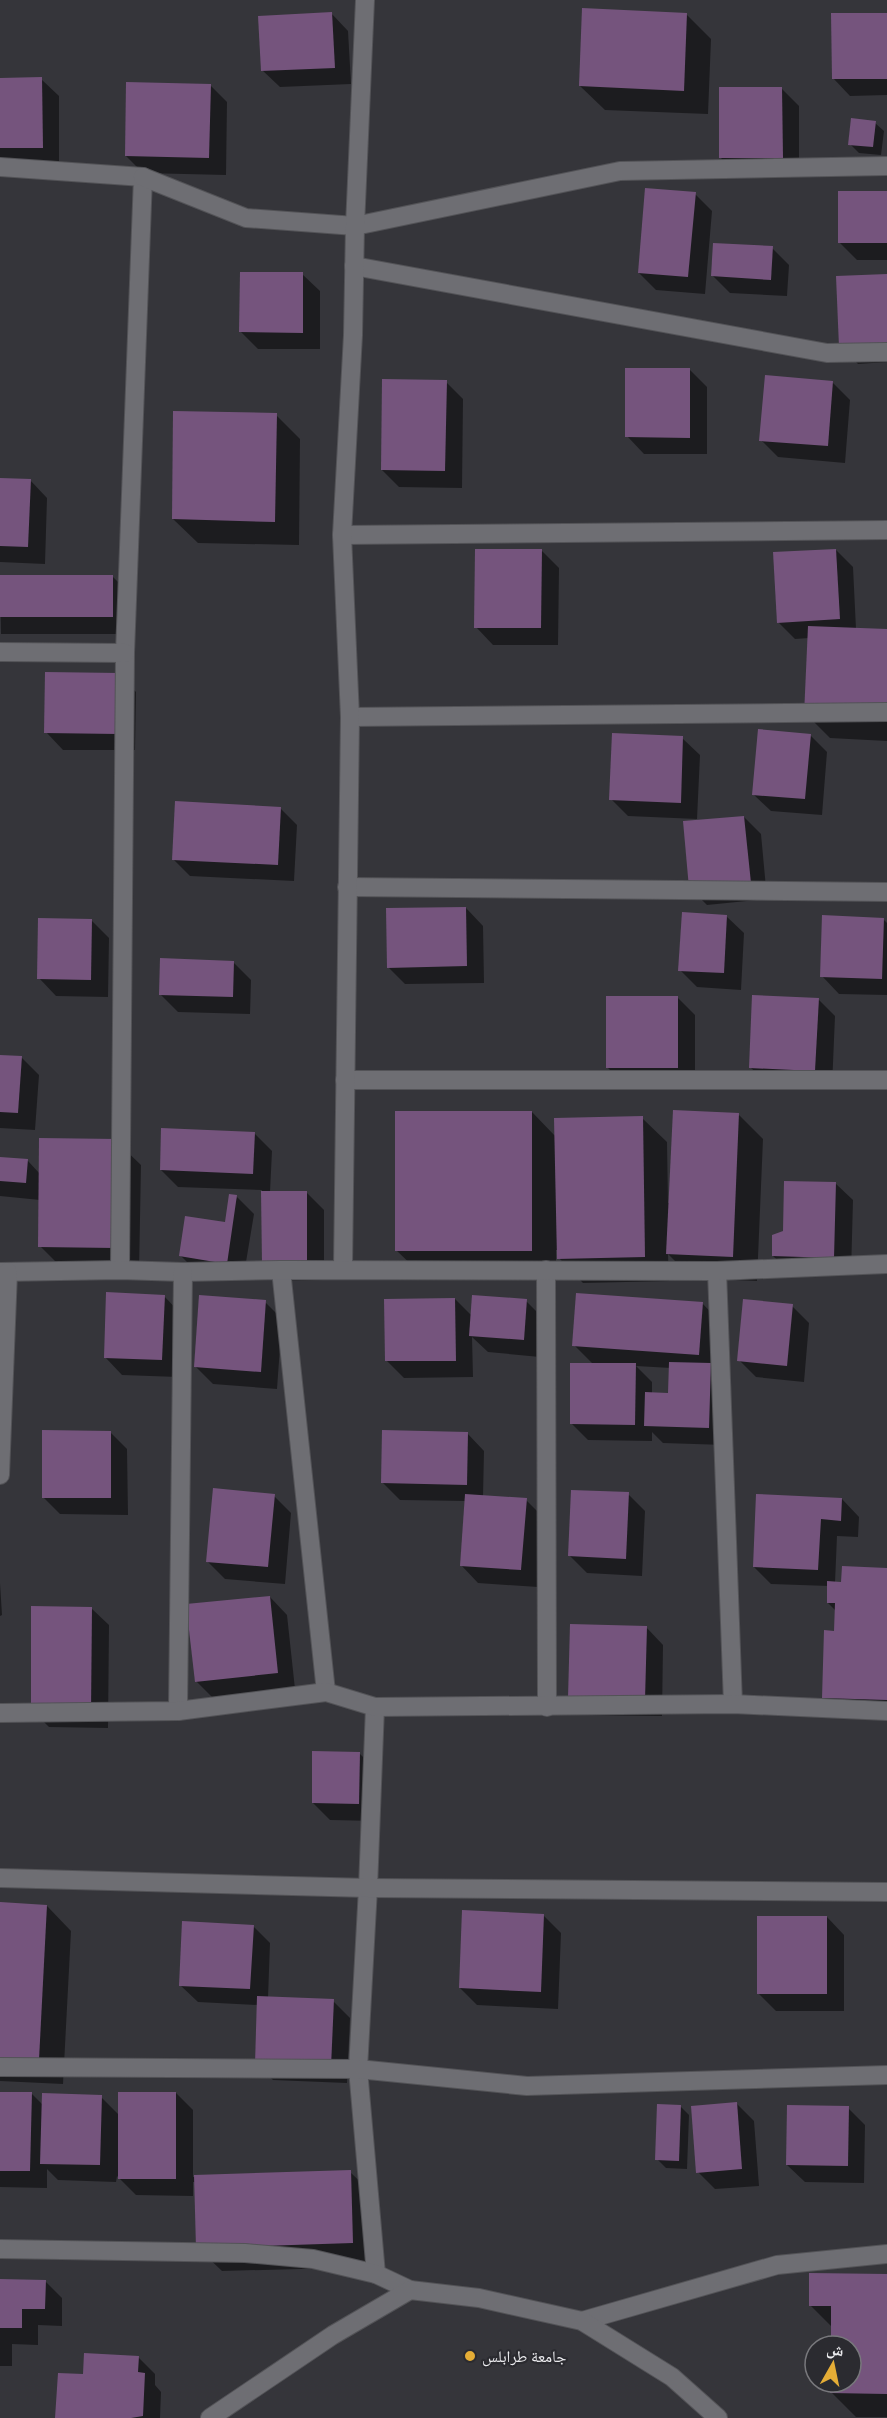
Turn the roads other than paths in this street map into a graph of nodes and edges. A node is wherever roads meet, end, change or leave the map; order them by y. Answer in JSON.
{"nodes":[{"id":1,"x":365,"y":0,"type":"edge"},
{"id":2,"x":887,"y":166,"type":"edge"},
{"id":3,"x":0,"y":167,"type":"edge"},
{"id":4,"x":143,"y":177,"type":"junction"},
{"id":5,"x":355,"y":226,"type":"junction"},
{"id":6,"x":354,"y":266,"type":"junction"},
{"id":7,"x":887,"y":352,"type":"edge"},
{"id":8,"x":887,"y":530,"type":"edge"},
{"id":9,"x":342,"y":535,"type":"junction"},
{"id":10,"x":0,"y":652,"type":"edge"},
{"id":11,"x":125,"y":653,"type":"junction"},
{"id":12,"x":887,"y":712,"type":"edge"},
{"id":13,"x":350,"y":717,"type":"junction"},
{"id":14,"x":347,"y":887,"type":"junction"},
{"id":15,"x":887,"y":892,"type":"edge"},
{"id":16,"x":345,"y":1080,"type":"junction"},
{"id":17,"x":887,"y":1080,"type":"edge"},
{"id":18,"x":887,"y":1264,"type":"edge"},
{"id":19,"x":343,"y":1269,"type":"junction"},
{"id":20,"x":120,"y":1270,"type":"junction"},
{"id":21,"x":281,"y":1270,"type":"junction"},
{"id":22,"x":546,"y":1270,"type":"junction"},
{"id":23,"x":717,"y":1270,"type":"junction"},
{"id":24,"x":4,"y":1272,"type":"edge"},
{"id":25,"x":183,"y":1272,"type":"junction"},
{"id":26,"x":0,"y":1475,"type":"edge"},
{"id":27,"x":326,"y":1692,"type":"junction"},
{"id":28,"x":733,"y":1704,"type":"junction"},
{"id":29,"x":375,"y":1707,"type":"junction"},
{"id":30,"x":547,"y":1707,"type":"junction"},
{"id":31,"x":178,"y":1711,"type":"junction"},
{"id":32,"x":887,"y":1711,"type":"edge"},
{"id":33,"x":0,"y":1713,"type":"edge"},
{"id":34,"x":0,"y":1878,"type":"edge"},
{"id":35,"x":368,"y":1888,"type":"junction"},
{"id":36,"x":887,"y":1892,"type":"edge"},
{"id":37,"x":0,"y":2067,"type":"edge"},
{"id":38,"x":358,"y":2069,"type":"junction"},
{"id":39,"x":887,"y":2075,"type":"edge"},
{"id":40,"x":0,"y":2248,"type":"edge"},
{"id":41,"x":887,"y":2254,"type":"edge"},
{"id":42,"x":376,"y":2274,"type":"junction"},
{"id":43,"x":410,"y":2290,"type":"junction"},
{"id":44,"x":582,"y":2321,"type":"junction"},
{"id":45,"x":210,"y":2418,"type":"edge"},
{"id":46,"x":718,"y":2418,"type":"edge"}],
"edges":[{"from":1,"to":5,"type":"street"},
{"from":2,"to":5,"type":"street"},
{"from":3,"to":4,"type":"street"},
{"from":4,"to":5,"type":"street"},
{"from":4,"to":11,"type":"street"},
{"from":5,"to":6,"type":"street"},
{"from":6,"to":7,"type":"street"},
{"from":6,"to":9,"type":"street"},
{"from":8,"to":9,"type":"street"},
{"from":9,"to":13,"type":"street"},
{"from":10,"to":11,"type":"street"},
{"from":11,"to":20,"type":"street"},
{"from":12,"to":13,"type":"street"},
{"from":13,"to":14,"type":"street"},
{"from":14,"to":15,"type":"street"},
{"from":14,"to":16,"type":"street"},
{"from":16,"to":17,"type":"street"},
{"from":16,"to":19,"type":"street"},
{"from":18,"to":23,"type":"street"},
{"from":19,"to":21,"type":"street"},
{"from":19,"to":22,"type":"street"},
{"from":20,"to":24,"type":"street"},
{"from":20,"to":25,"type":"street"},
{"from":21,"to":25,"type":"street"},
{"from":21,"to":27,"type":"street"},
{"from":22,"to":23,"type":"street"},
{"from":22,"to":30,"type":"street"},
{"from":23,"to":28,"type":"street"},
{"from":24,"to":26,"type":"street"},
{"from":25,"to":31,"type":"street"},
{"from":27,"to":29,"type":"street"},
{"from":27,"to":31,"type":"street"},
{"from":28,"to":30,"type":"street"},
{"from":28,"to":32,"type":"street"},
{"from":29,"to":30,"type":"street"},
{"from":29,"to":35,"type":"street"},
{"from":31,"to":33,"type":"street"},
{"from":34,"to":35,"type":"street"},
{"from":35,"to":36,"type":"street"},
{"from":35,"to":38,"type":"street"},
{"from":37,"to":38,"type":"street"},
{"from":38,"to":39,"type":"street"},
{"from":38,"to":42,"type":"street"},
{"from":40,"to":42,"type":"street"},
{"from":41,"to":44,"type":"street"},
{"from":42,"to":43,"type":"street"},
{"from":43,"to":44,"type":"street"},
{"from":43,"to":45,"type":"street"},
{"from":44,"to":46,"type":"street"}]}
